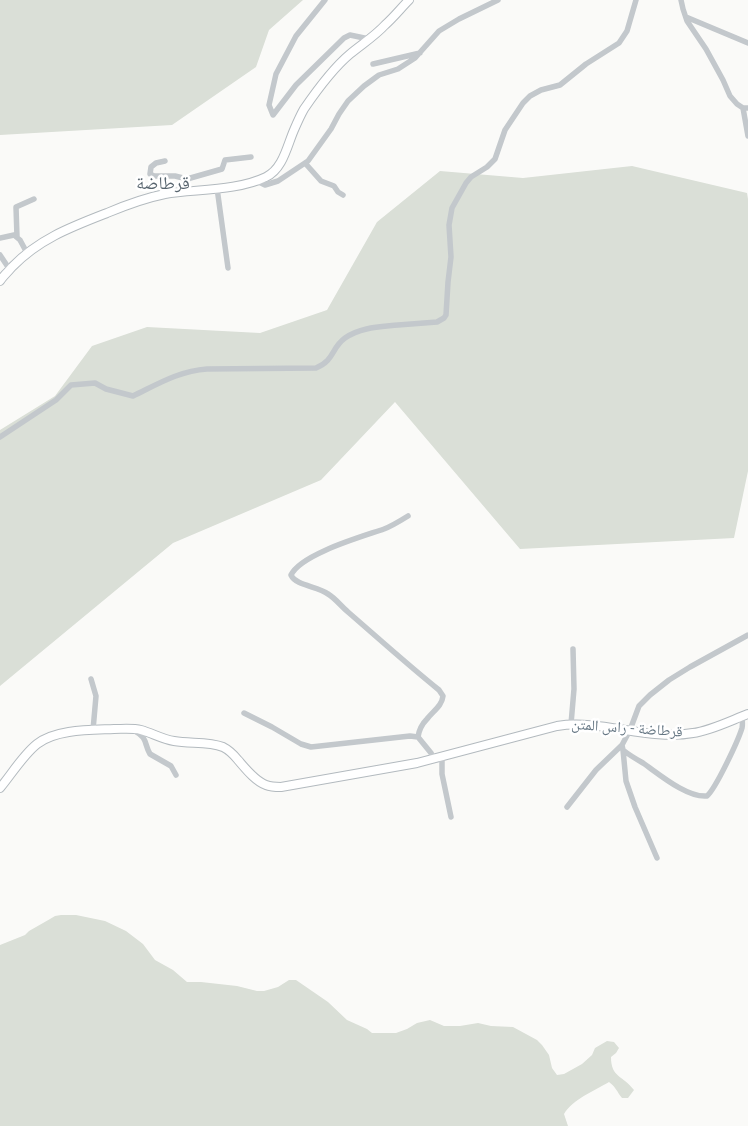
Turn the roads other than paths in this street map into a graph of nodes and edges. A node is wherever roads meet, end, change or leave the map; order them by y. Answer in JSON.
{"nodes":[{"id":1,"x":325,"y":0,"type":"edge"},
{"id":2,"x":409,"y":0,"type":"edge"},
{"id":3,"x":498,"y":0,"type":"edge"},
{"id":4,"x":636,"y":0,"type":"edge"},
{"id":5,"x":681,"y":0,"type":"edge"},
{"id":6,"x":686,"y":17,"type":"junction"},
{"id":7,"x":369,"y":39,"type":"junction"},
{"id":8,"x":748,"y":43,"type":"edge"},
{"id":9,"x":420,"y":53,"type":"junction"},
{"id":10,"x":373,"y":64,"type":"dead end"},
{"id":11,"x":746,"y":108,"type":"edge"},
{"id":12,"x":748,"y":136,"type":"edge"},
{"id":13,"x":251,"y":157,"type":"dead end"},
{"id":14,"x":165,"y":162,"type":"dead end"},
{"id":15,"x":305,"y":163,"type":"junction"},
{"id":16,"x":187,"y":179,"type":"junction"},
{"id":17,"x":257,"y":181,"type":"junction"},
{"id":18,"x":217,"y":188,"type":"junction"},
{"id":19,"x":187,"y":192,"type":"junction"},
{"id":20,"x":343,"y":196,"type":"dead end"},
{"id":21,"x":34,"y":199,"type":"dead end"},
{"id":22,"x":18,"y":237,"type":"junction"},
{"id":23,"x":0,"y":238,"type":"edge"},
{"id":24,"x":28,"y":252,"type":"junction"},
{"id":25,"x":0,"y":255,"type":"edge"},
{"id":26,"x":228,"y":268,"type":"dead end"},
{"id":27,"x":10,"y":270,"type":"junction"},
{"id":28,"x":0,"y":281,"type":"edge"},
{"id":29,"x":0,"y":437,"type":"edge"},
{"id":30,"x":408,"y":516,"type":"dead end"},
{"id":31,"x":748,"y":635,"type":"edge"},
{"id":32,"x":573,"y":649,"type":"dead end"},
{"id":33,"x":91,"y":679,"type":"dead end"},
{"id":34,"x":244,"y":714,"type":"dead end"},
{"id":35,"x":745,"y":715,"type":"edge"},
{"id":36,"x":571,"y":724,"type":"junction"},
{"id":37,"x":131,"y":729,"type":"junction"},
{"id":38,"x":93,"y":730,"type":"junction"},
{"id":39,"x":630,"y":730,"type":"junction"},
{"id":40,"x":418,"y":737,"type":"junction"},
{"id":41,"x":623,"y":747,"type":"junction"},
{"id":42,"x":438,"y":758,"type":"junction"},
{"id":43,"x":176,"y":775,"type":"dead end"},
{"id":44,"x":0,"y":788,"type":"edge"},
{"id":45,"x":567,"y":807,"type":"dead end"},
{"id":46,"x":451,"y":817,"type":"dead end"},
{"id":47,"x":657,"y":858,"type":"dead end"}],
"edges":[{"from":1,"to":7,"type":"street"},
{"from":2,"to":7,"type":"main road"},
{"from":3,"to":9,"type":"street"},
{"from":4,"to":29,"type":"street"},
{"from":5,"to":6,"type":"street"},
{"from":6,"to":8,"type":"street"},
{"from":6,"to":11,"type":"street"},
{"from":7,"to":17,"type":"main road"},
{"from":9,"to":10,"type":"street"},
{"from":9,"to":15,"type":"street"},
{"from":11,"to":12,"type":"street"},
{"from":13,"to":16,"type":"street"},
{"from":14,"to":16,"type":"street"},
{"from":15,"to":17,"type":"street"},
{"from":15,"to":20,"type":"street"},
{"from":16,"to":19,"type":"street"},
{"from":17,"to":18,"type":"main road"},
{"from":18,"to":19,"type":"main road"},
{"from":18,"to":26,"type":"street"},
{"from":19,"to":24,"type":"main road"},
{"from":21,"to":22,"type":"street"},
{"from":22,"to":23,"type":"street"},
{"from":22,"to":24,"type":"street"},
{"from":24,"to":27,"type":"main road"},
{"from":25,"to":27,"type":"street"},
{"from":27,"to":28,"type":"main road"},
{"from":30,"to":40,"type":"street"},
{"from":31,"to":39,"type":"street"},
{"from":32,"to":36,"type":"street"},
{"from":33,"to":38,"type":"street"},
{"from":34,"to":40,"type":"street"},
{"from":35,"to":39,"type":"main road","name":"قرطاضة - راس المتن"},
{"from":35,"to":41,"type":"street"},
{"from":36,"to":39,"type":"main road","name":"قرطاضة - راس المتن"},
{"from":36,"to":42,"type":"main road","name":"قرطاضة - راس المتن"},
{"from":37,"to":38,"type":"main road","name":"قرطاضة - راس المتن"},
{"from":37,"to":42,"type":"main road","name":"قرطاضة - راس المتن"},
{"from":37,"to":43,"type":"street"},
{"from":38,"to":44,"type":"main road","name":"قرطاضة - راس المتن"},
{"from":39,"to":41,"type":"street"},
{"from":40,"to":42,"type":"street"},
{"from":41,"to":45,"type":"street"},
{"from":41,"to":47,"type":"street"},
{"from":42,"to":46,"type":"street"}]}
